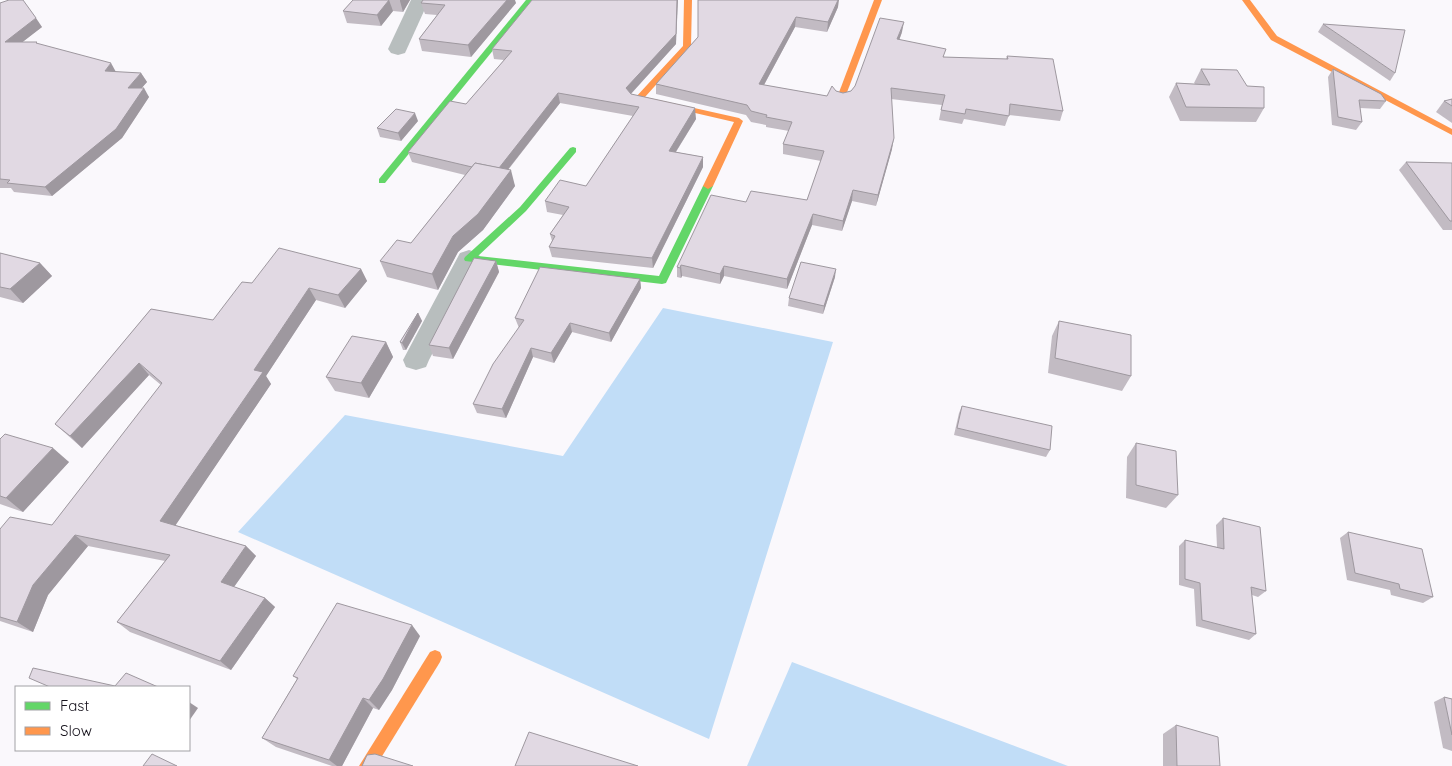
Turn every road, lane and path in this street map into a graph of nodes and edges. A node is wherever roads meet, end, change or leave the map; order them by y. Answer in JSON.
{"nodes":[{"id":1,"x":420,"y":0,"type":"edge"},
{"id":2,"x":530,"y":0,"type":"edge"},
{"id":3,"x":688,"y":0,"type":"edge"},
{"id":4,"x":878,"y":0,"type":"edge"},
{"id":5,"x":1246,"y":0,"type":"edge"},
{"id":6,"x":398,"y":49,"type":"dead end"},
{"id":7,"x":842,"y":95,"type":"edge"},
{"id":8,"x":1452,"y":132,"type":"edge"},
{"id":9,"x":573,"y":150,"type":"dead end"},
{"id":10,"x":382,"y":181,"type":"dead end"},
{"id":11,"x":469,"y":259,"type":"junction"},
{"id":12,"x":416,"y":360,"type":"dead end"},
{"id":13,"x":435,"y":657,"type":"dead end"},
{"id":14,"x":367,"y":766,"type":"edge"}],
"edges":[{"from":1,"to":6,"type":"street"},
{"from":2,"to":10,"type":"street"},
{"from":3,"to":11,"type":"street"},
{"from":4,"to":7,"type":"street"},
{"from":5,"to":8,"type":"street"},
{"from":9,"to":11,"type":"street"},
{"from":11,"to":12,"type":"street"},
{"from":13,"to":14,"type":"street"}]}
